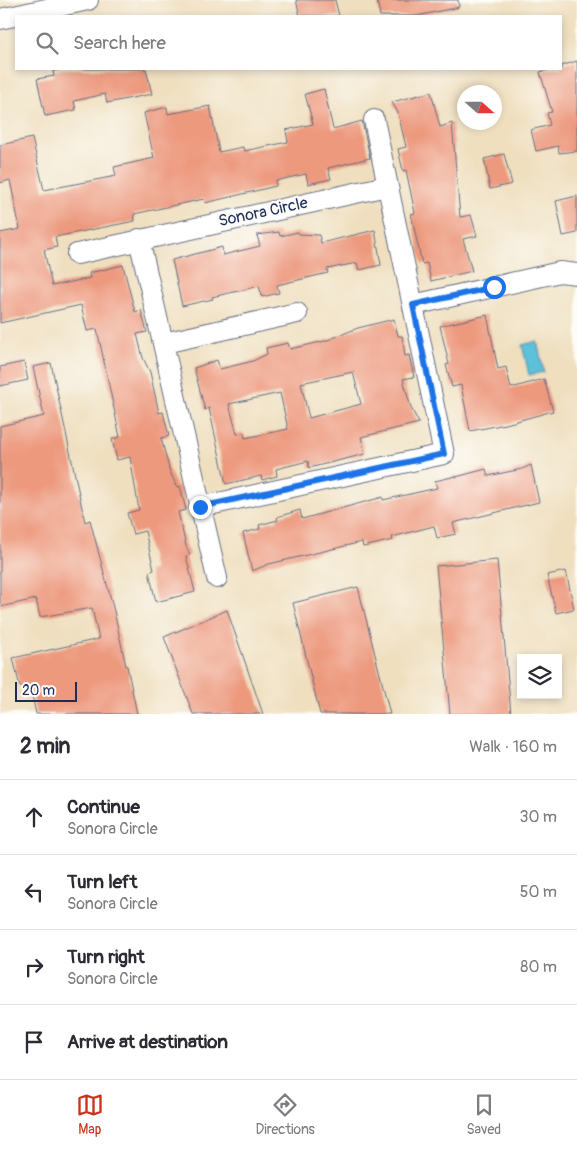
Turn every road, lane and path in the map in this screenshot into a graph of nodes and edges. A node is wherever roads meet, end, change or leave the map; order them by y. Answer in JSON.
{"nodes":[{"id":1,"x":88,"y":0,"type":"edge"},
{"id":2,"x":1,"y":13,"type":"edge"},
{"id":3,"x":374,"y":120,"type":"dead end"},
{"id":4,"x":388,"y":186,"type":"junction"},
{"id":5,"x":139,"y":239,"type":"junction"},
{"id":6,"x":76,"y":254,"type":"dead end"},
{"id":7,"x":577,"y":274,"type":"edge"},
{"id":8,"x":413,"y":305,"type":"junction"},
{"id":9,"x":298,"y":313,"type":"dead end"},
{"id":10,"x":164,"y":342,"type":"junction"},
{"id":11,"x":200,"y":507,"type":"junction"},
{"id":12,"x":217,"y":578,"type":"dead end"}],
"edges":[{"from":1,"to":2,"type":"street"},
{"from":3,"to":4,"type":"street"},
{"from":4,"to":5,"type":"street","name":"Sonora Circle"},
{"from":4,"to":8,"type":"street"},
{"from":5,"to":6,"type":"street","name":"Sonora Circle"},
{"from":5,"to":10,"type":"street"},
{"from":7,"to":8,"type":"street"},
{"from":8,"to":11,"type":"street"},
{"from":9,"to":10,"type":"street"},
{"from":10,"to":11,"type":"street"},
{"from":11,"to":12,"type":"street"}]}
